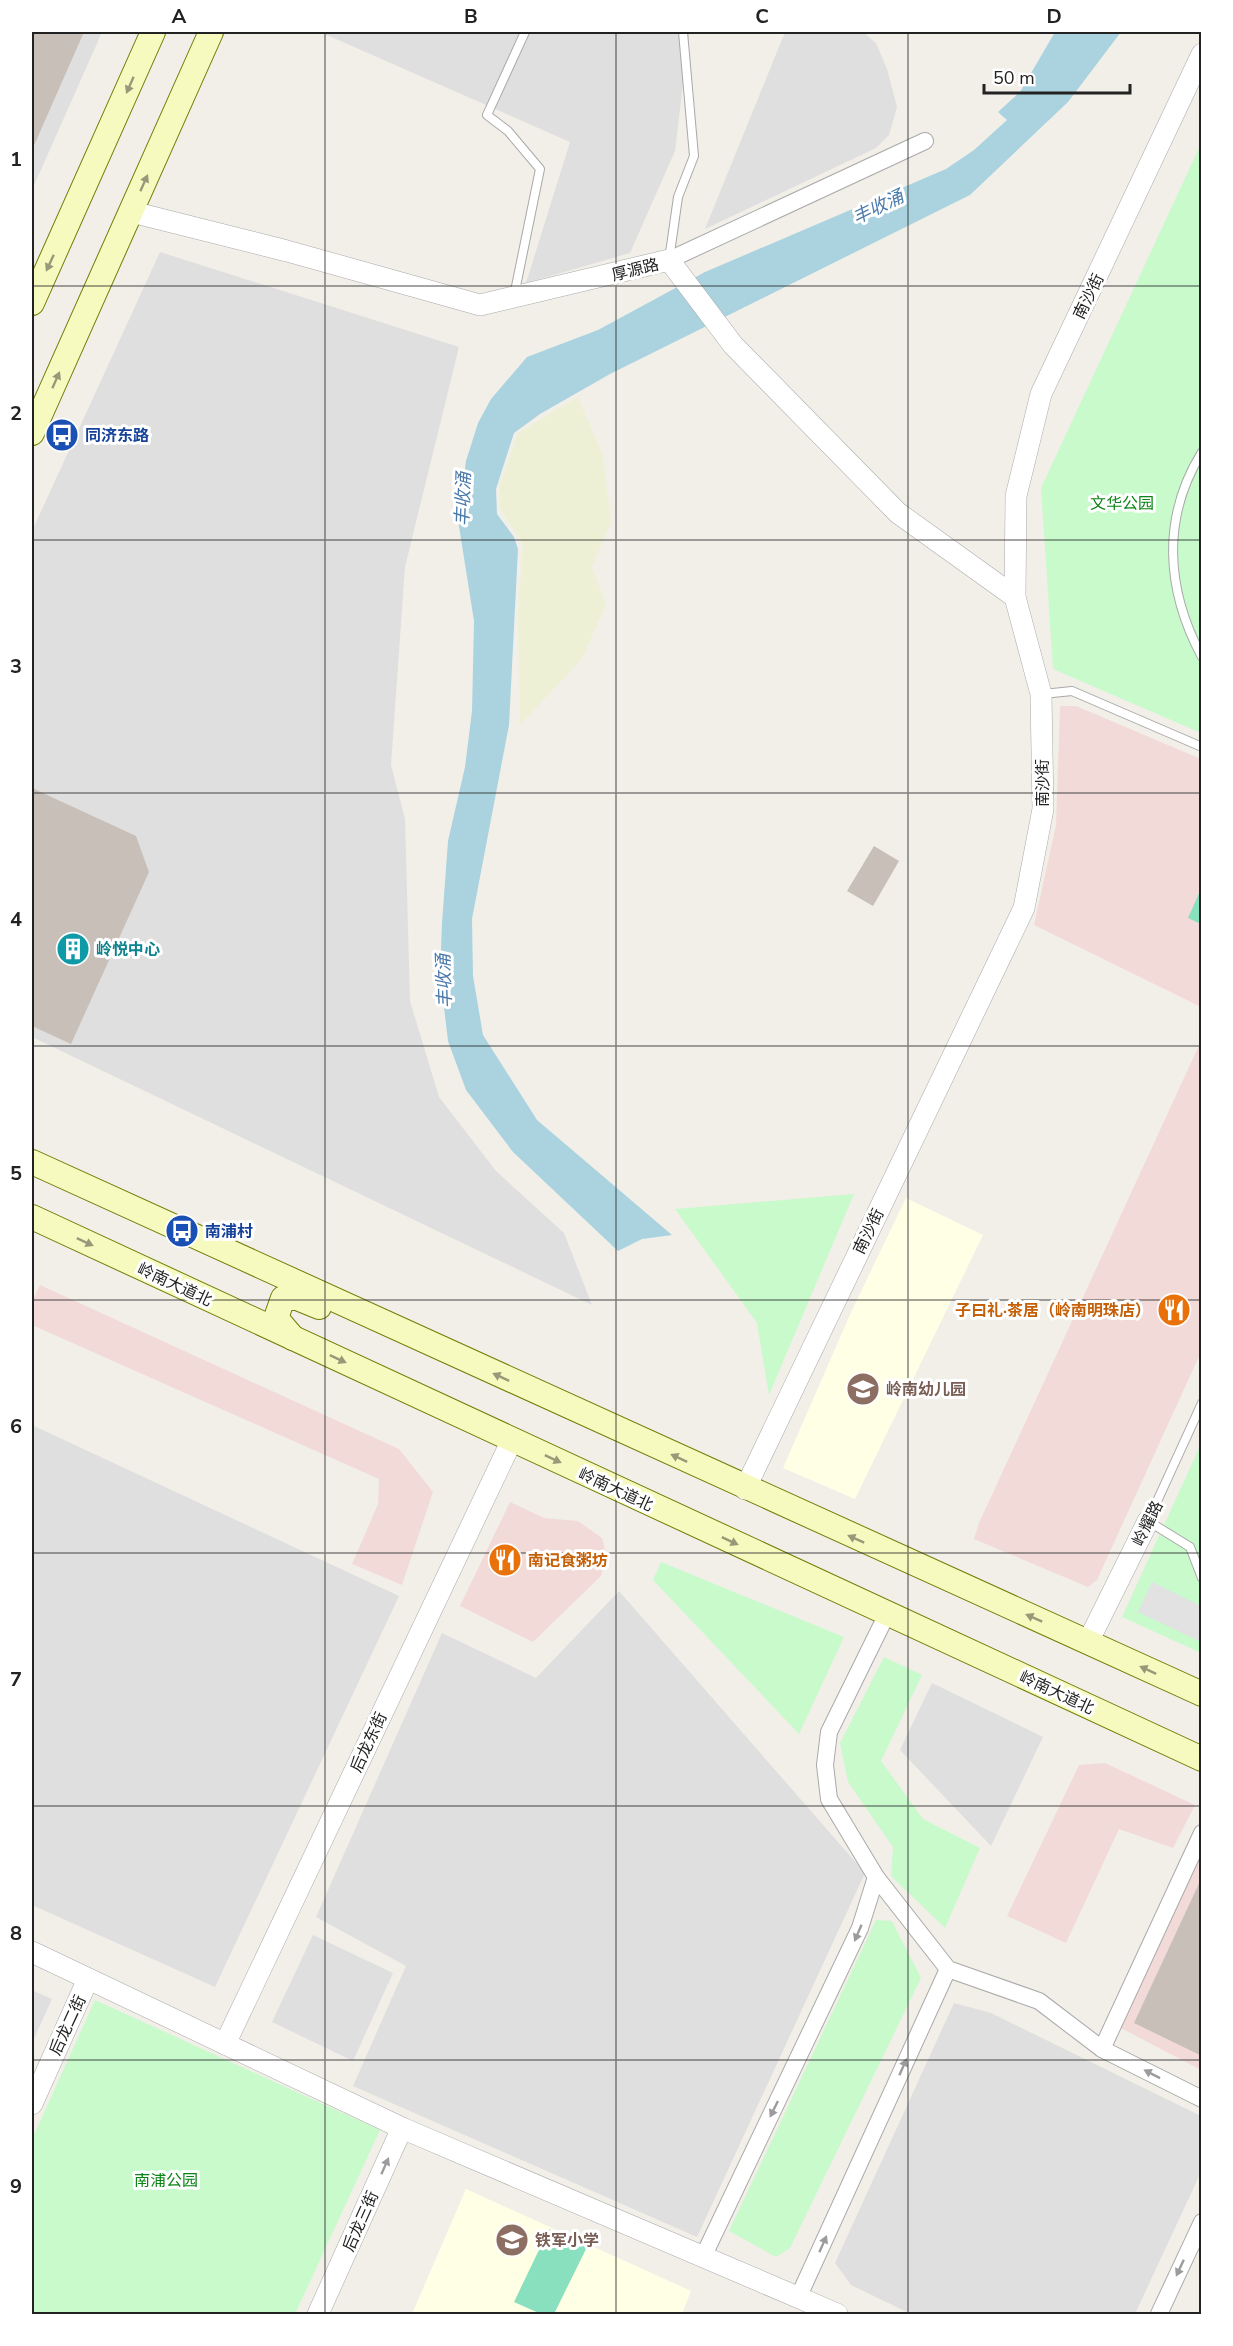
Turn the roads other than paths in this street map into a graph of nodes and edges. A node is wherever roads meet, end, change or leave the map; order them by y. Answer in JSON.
{"nodes":[{"id":1,"x":153,"y":32,"type":"edge"},
{"id":2,"x":211,"y":32,"type":"edge"},
{"id":3,"x":525,"y":32,"type":"edge"},
{"id":4,"x":683,"y":32,"type":"edge"},
{"id":5,"x":1202,"y":54,"type":"edge"},
{"id":6,"x":925,"y":141,"type":"dead end"},
{"id":7,"x":132,"y":212,"type":"junction"},
{"id":8,"x":669,"y":260,"type":"junction"},
{"id":9,"x":514,"y":296,"type":"junction"},
{"id":10,"x":32,"y":303,"type":"edge"},
{"id":11,"x":32,"y":433,"type":"edge"},
{"id":12,"x":1202,"y":452,"type":"edge"},
{"id":13,"x":1014,"y":597,"type":"junction"},
{"id":14,"x":1202,"y":657,"type":"edge"},
{"id":15,"x":1041,"y":694,"type":"junction"},
{"id":16,"x":1202,"y":747,"type":"edge"},
{"id":17,"x":32,"y":1162,"type":"edge"},
{"id":18,"x":32,"y":1217,"type":"edge"},
{"id":19,"x":400,"y":1331,"type":"junction"},
{"id":20,"x":294,"y":1339,"type":"junction"},
{"id":21,"x":1202,"y":1403,"type":"edge"},
{"id":22,"x":512,"y":1440,"type":"junction"},
{"id":23,"x":745,"y":1489,"type":"junction"},
{"id":24,"x":1148,"y":1521,"type":"junction"},
{"id":25,"x":1202,"y":1578,"type":"edge"},
{"id":26,"x":887,"y":1614,"type":"junction"},
{"id":27,"x":1088,"y":1642,"type":"junction"},
{"id":28,"x":1202,"y":1694,"type":"edge"},
{"id":29,"x":1202,"y":1759,"type":"edge"},
{"id":30,"x":1202,"y":1833,"type":"edge"},
{"id":31,"x":876,"y":1877,"type":"junction"},
{"id":32,"x":32,"y":1953,"type":"edge"},
{"id":33,"x":948,"y":1969,"type":"junction"},
{"id":34,"x":88,"y":1979,"type":"junction"},
{"id":35,"x":225,"y":2044,"type":"junction"},
{"id":36,"x":1102,"y":2049,"type":"junction"},
{"id":37,"x":1202,"y":2099,"type":"edge"},
{"id":38,"x":32,"y":2104,"type":"edge"},
{"id":39,"x":402,"y":2128,"type":"junction"},
{"id":40,"x":1202,"y":2222,"type":"edge"},
{"id":41,"x":703,"y":2257,"type":"junction"},
{"id":42,"x":798,"y":2298,"type":"junction"},
{"id":43,"x":318,"y":2314,"type":"edge"},
{"id":44,"x":837,"y":2314,"type":"edge"},
{"id":45,"x":1159,"y":2314,"type":"edge"}],
"edges":[{"from":1,"to":10,"type":"main road","one_way":true},
{"from":7,"to":2,"type":"main road","one_way":true},
{"from":3,"to":9,"type":"lane"},
{"from":4,"to":8,"type":"lane"},
{"from":5,"to":13,"type":"street","name":"南沙街"},
{"from":6,"to":8,"type":"street"},
{"from":7,"to":9,"type":"street","name":"厚源路"},
{"from":11,"to":7,"type":"main road","one_way":true},
{"from":8,"to":9,"type":"street","name":"厚源路"},
{"from":8,"to":13,"type":"street","name":"厚源路"},
{"from":12,"to":14,"type":"lane"},
{"from":13,"to":15,"type":"street","name":"南沙街"},
{"from":15,"to":16,"type":"lane"},
{"from":15,"to":23,"type":"street","name":"南沙街"},
{"from":17,"to":19,"type":"main road"},
{"from":18,"to":20,"type":"main road","name":"岭南大道北","one_way":true},
{"from":19,"to":20,"type":"main road"},
{"from":23,"to":19,"type":"main road","one_way":true},
{"from":20,"to":22,"type":"main road","name":"岭南大道北","one_way":true},
{"from":21,"to":24,"type":"lane","name":"岭耀路"},
{"from":22,"to":26,"type":"main road","name":"岭南大道北","one_way":true},
{"from":22,"to":35,"type":"street","name":"后龙东街"},
{"from":27,"to":23,"type":"main road","one_way":true},
{"from":24,"to":25,"type":"lane"},
{"from":24,"to":27,"type":"street","name":"岭耀路"},
{"from":26,"to":29,"type":"main road","name":"岭南大道北"},
{"from":26,"to":31,"type":"street"},
{"from":28,"to":27,"type":"main road","one_way":true},
{"from":30,"to":36,"type":"street"},
{"from":31,"to":33,"type":"street"},
{"from":31,"to":41,"type":"street","one_way":true},
{"from":32,"to":34,"type":"street"},
{"from":33,"to":36,"type":"street"},
{"from":42,"to":33,"type":"street","one_way":true},
{"from":34,"to":35,"type":"street"},
{"from":34,"to":38,"type":"street","name":"后龙二街"},
{"from":35,"to":39,"type":"street"},
{"from":37,"to":36,"type":"street","one_way":true},
{"from":39,"to":41,"type":"street"},
{"from":43,"to":39,"type":"street","name":"后龙三街","one_way":true},
{"from":40,"to":45,"type":"street","one_way":true},
{"from":41,"to":42,"type":"street"},
{"from":42,"to":44,"type":"street"}]}
